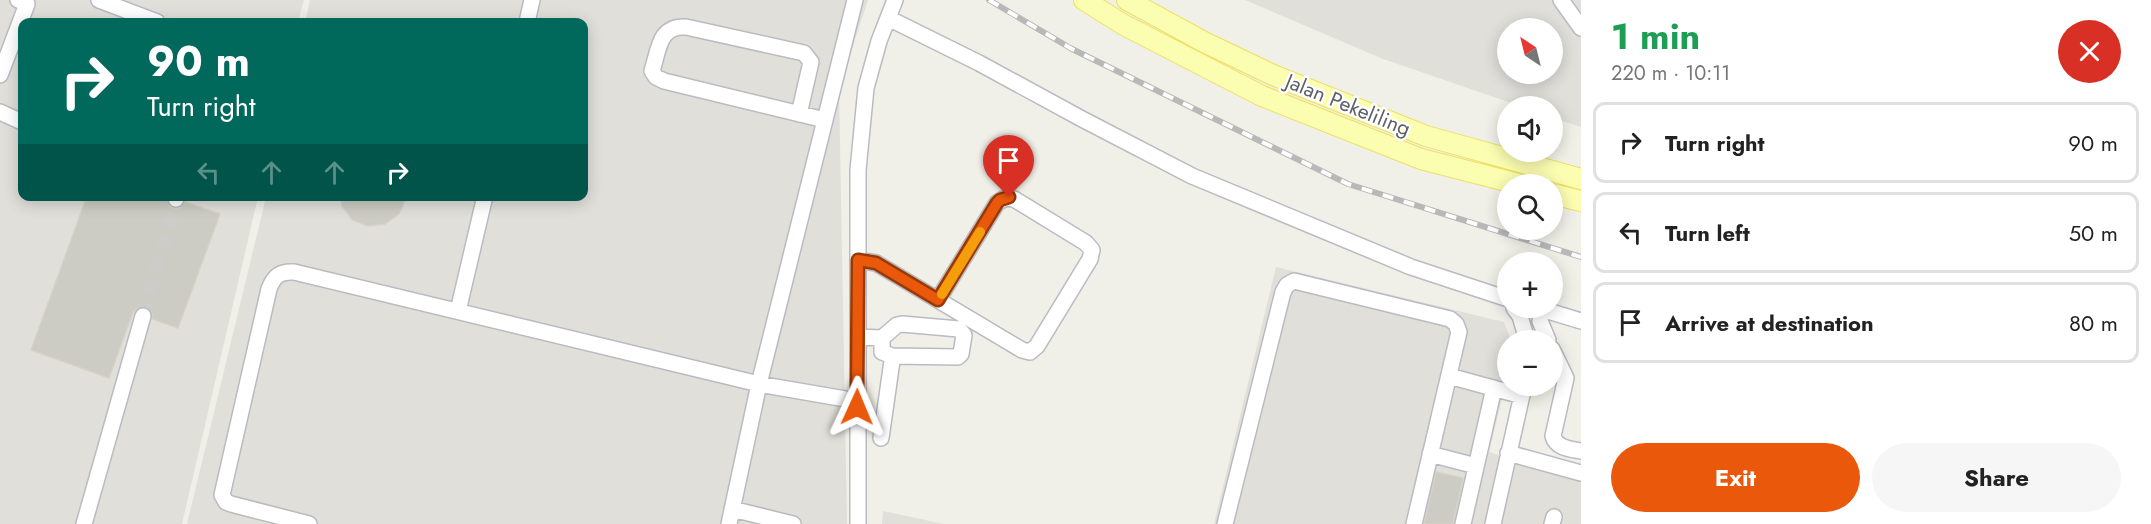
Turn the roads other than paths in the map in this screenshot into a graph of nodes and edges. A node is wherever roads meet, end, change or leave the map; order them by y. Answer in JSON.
{"nodes":[{"id":1,"x":99,"y":0,"type":"edge"},
{"id":2,"x":532,"y":0,"type":"edge"},
{"id":3,"x":855,"y":0,"type":"edge"},
{"id":4,"x":895,"y":0,"type":"edge"},
{"id":5,"x":1084,"y":0,"type":"edge"},
{"id":6,"x":1127,"y":0,"type":"edge"},
{"id":7,"x":1561,"y":0,"type":"edge"},
{"id":8,"x":24,"y":1,"type":"edge"},
{"id":9,"x":18,"y":18,"type":"edge"},
{"id":10,"x":146,"y":18,"type":"edge"},
{"id":11,"x":528,"y":18,"type":"edge"},
{"id":12,"x":888,"y":18,"type":"junction"},
{"id":13,"x":18,"y":20,"type":"edge"},
{"id":14,"x":1581,"y":28,"type":"edge"},
{"id":15,"x":0,"y":75,"type":"edge"},
{"id":16,"x":0,"y":112,"type":"edge"},
{"id":17,"x":799,"y":114,"type":"junction"},
{"id":18,"x":18,"y":120,"type":"edge"},
{"id":19,"x":825,"y":120,"type":"junction"},
{"id":20,"x":1497,"y":179,"type":"edge"},
{"id":21,"x":1581,"y":179,"type":"edge"},
{"id":22,"x":1563,"y":197,"type":"edge"},
{"id":23,"x":484,"y":201,"type":"edge"},
{"id":24,"x":1581,"y":201,"type":"edge"},
{"id":25,"x":858,"y":260,"type":"junction"},
{"id":26,"x":1497,"y":295,"type":"edge"},
{"id":27,"x":938,"y":300,"type":"junction"},
{"id":28,"x":458,"y":311,"type":"junction"},
{"id":29,"x":1563,"y":315,"type":"edge"},
{"id":30,"x":143,"y":316,"type":"tunnel mouth"},
{"id":31,"x":1581,"y":321,"type":"edge"},
{"id":32,"x":858,"y":337,"type":"junction"},
{"id":33,"x":882,"y":338,"type":"junction"},
{"id":34,"x":892,"y":356,"type":"junction"},
{"id":35,"x":1563,"y":372,"type":"edge"},
{"id":36,"x":1449,"y":376,"type":"junction"},
{"id":37,"x":759,"y":384,"type":"junction"},
{"id":38,"x":1494,"y":388,"type":"junction"},
{"id":39,"x":1497,"y":388,"type":"edge"},
{"id":40,"x":1563,"y":391,"type":"edge"},
{"id":41,"x":1522,"y":396,"type":"edge"},
{"id":42,"x":1562,"y":396,"type":"edge"},
{"id":43,"x":857,"y":404,"type":"junction"},
{"id":44,"x":885,"y":407,"type":"junction"},
{"id":45,"x":881,"y":438,"type":"dead end"},
{"id":46,"x":1581,"y":452,"type":"edge"},
{"id":47,"x":1508,"y":453,"type":"junction"},
{"id":48,"x":1430,"y":454,"type":"junction"},
{"id":49,"x":1476,"y":466,"type":"junction"},
{"id":50,"x":1581,"y":473,"type":"edge"},
{"id":51,"x":730,"y":517,"type":"edge"},
{"id":52,"x":84,"y":524,"type":"edge"},
{"id":53,"x":309,"y":524,"type":"edge"},
{"id":54,"x":793,"y":524,"type":"edge"},
{"id":55,"x":858,"y":524,"type":"edge"},
{"id":56,"x":1225,"y":524,"type":"edge"},
{"id":57,"x":1414,"y":524,"type":"edge"},
{"id":58,"x":1463,"y":524,"type":"edge"},
{"id":59,"x":1493,"y":524,"type":"edge"}],
"edges":[{"from":1,"to":10,"type":"street"},
{"from":2,"to":11,"type":"street"},
{"from":3,"to":19,"type":"street"},
{"from":4,"to":12,"type":"street"},
{"from":5,"to":20,"type":"main road","name":"Jalan Pekeliling"},
{"from":6,"to":21,"type":"main road","name":"Jalan Pekeliling"},
{"from":7,"to":14,"type":"street"},
{"from":8,"to":9,"type":"street"},
{"from":12,"to":25,"type":"street"},
{"from":12,"to":26,"type":"street"},
{"from":13,"to":15,"type":"street"},
{"from":16,"to":18,"type":"street"},
{"from":17,"to":17,"type":"street"},
{"from":17,"to":19,"type":"street"},
{"from":19,"to":37,"type":"street"},
{"from":22,"to":24,"type":"main road"},
{"from":23,"to":28,"type":"street"},
{"from":25,"to":27,"type":"street"},
{"from":25,"to":32,"type":"street"},
{"from":27,"to":27,"type":"street"},
{"from":28,"to":37,"type":"street"},
{"from":28,"to":53,"type":"street"},
{"from":29,"to":31,"type":"street"},
{"from":30,"to":52,"type":"street"},
{"from":32,"to":33,"type":"street"},
{"from":32,"to":43,"type":"street"},
{"from":33,"to":34,"type":"street"},
{"from":33,"to":34,"type":"street"},
{"from":34,"to":44,"type":"street"},
{"from":35,"to":40,"type":"street"},
{"from":36,"to":38,"type":"street"},
{"from":36,"to":48,"type":"street"},
{"from":36,"to":56,"type":"street"},
{"from":37,"to":43,"type":"street"},
{"from":37,"to":51,"type":"street"},
{"from":38,"to":39,"type":"street"},
{"from":38,"to":49,"type":"street"},
{"from":41,"to":47,"type":"street"},
{"from":42,"to":46,"type":"street"},
{"from":43,"to":44,"type":"street"},
{"from":43,"to":55,"type":"street"},
{"from":44,"to":45,"type":"street"},
{"from":47,"to":50,"type":"street"},
{"from":47,"to":59,"type":"street"},
{"from":48,"to":49,"type":"street"},
{"from":48,"to":57,"type":"street"},
{"from":49,"to":58,"type":"street"},
{"from":51,"to":54,"type":"street"}]}
